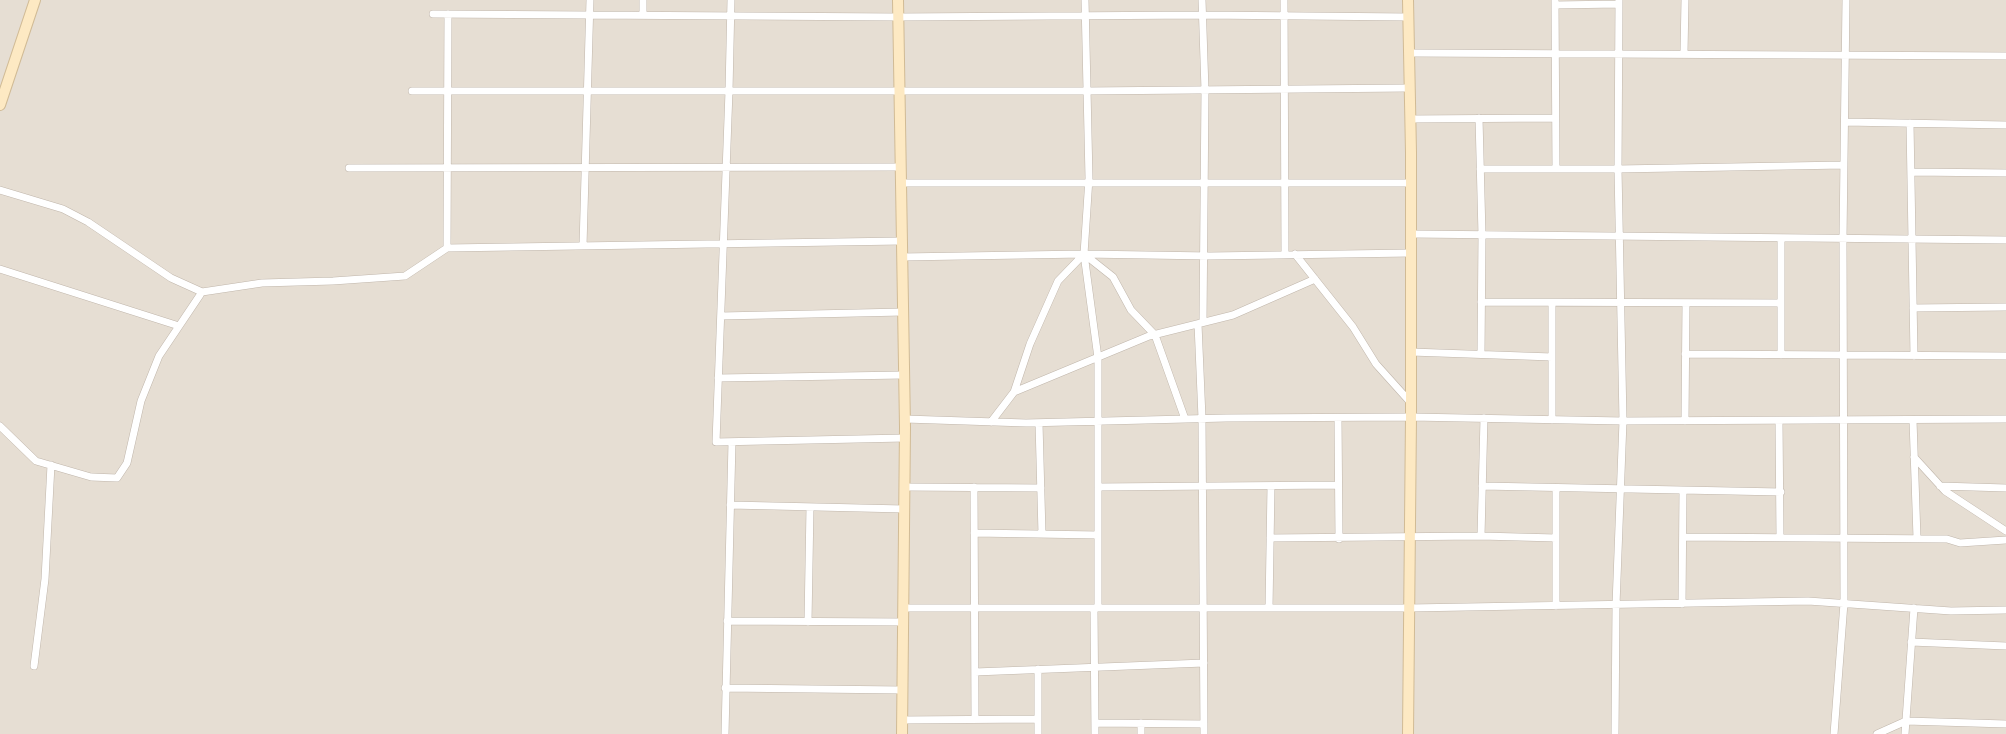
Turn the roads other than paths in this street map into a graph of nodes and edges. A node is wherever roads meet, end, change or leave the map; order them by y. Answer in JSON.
{"nodes":[{"id":1,"x":35,"y":0,"type":"edge"},
{"id":2,"x":590,"y":0,"type":"edge"},
{"id":3,"x":643,"y":0,"type":"edge"},
{"id":4,"x":731,"y":0,"type":"edge"},
{"id":5,"x":898,"y":0,"type":"edge"},
{"id":6,"x":1086,"y":0,"type":"edge"},
{"id":7,"x":1202,"y":0,"type":"edge"},
{"id":8,"x":1284,"y":0,"type":"edge"},
{"id":9,"x":1408,"y":0,"type":"edge"},
{"id":10,"x":1685,"y":0,"type":"edge"},
{"id":11,"x":1846,"y":0,"type":"edge"},
{"id":12,"x":1619,"y":2,"type":"edge"},
{"id":13,"x":1555,"y":3,"type":"edge"},
{"id":14,"x":433,"y":14,"type":"dead end"},
{"id":15,"x":448,"y":14,"type":"junction"},
{"id":16,"x":589,"y":15,"type":"junction"},
{"id":17,"x":643,"y":15,"type":"junction"},
{"id":18,"x":1086,"y":15,"type":"junction"},
{"id":19,"x":1203,"y":15,"type":"junction"},
{"id":20,"x":730,"y":16,"type":"junction"},
{"id":21,"x":1284,"y":16,"type":"junction"},
{"id":22,"x":898,"y":17,"type":"junction"},
{"id":23,"x":1408,"y":17,"type":"junction"},
{"id":24,"x":1556,"y":52,"type":"junction"},
{"id":25,"x":1620,"y":52,"type":"junction"},
{"id":26,"x":1409,"y":53,"type":"junction"},
{"id":27,"x":1684,"y":53,"type":"junction"},
{"id":28,"x":1846,"y":54,"type":"junction"},
{"id":29,"x":2006,"y":56,"type":"edge"},
{"id":30,"x":3,"y":85,"type":"edge"},
{"id":31,"x":1410,"y":88,"type":"junction"},
{"id":32,"x":1284,"y":89,"type":"junction"},
{"id":33,"x":1205,"y":90,"type":"junction"},
{"id":34,"x":412,"y":91,"type":"dead end"},
{"id":35,"x":447,"y":91,"type":"junction"},
{"id":36,"x":587,"y":91,"type":"junction"},
{"id":37,"x":729,"y":91,"type":"junction"},
{"id":38,"x":900,"y":91,"type":"junction"},
{"id":39,"x":1087,"y":91,"type":"junction"},
{"id":40,"x":0,"y":105,"type":"edge"},
{"id":41,"x":1479,"y":118,"type":"junction"},
{"id":42,"x":1556,"y":118,"type":"junction"},
{"id":43,"x":1410,"y":119,"type":"junction"},
{"id":44,"x":1845,"y":122,"type":"junction"},
{"id":45,"x":1910,"y":123,"type":"junction"},
{"id":46,"x":2006,"y":125,"type":"edge"},
{"id":47,"x":1844,"y":165,"type":"junction"},
{"id":48,"x":901,"y":167,"type":"junction"},
{"id":49,"x":349,"y":168,"type":"dead end"},
{"id":50,"x":447,"y":168,"type":"junction"},
{"id":51,"x":585,"y":168,"type":"junction"},
{"id":52,"x":726,"y":168,"type":"junction"},
{"id":53,"x":1480,"y":168,"type":"junction"},
{"id":54,"x":1556,"y":169,"type":"junction"},
{"id":55,"x":1618,"y":169,"type":"junction"},
{"id":56,"x":1911,"y":172,"type":"junction"},
{"id":57,"x":2006,"y":172,"type":"edge"},
{"id":58,"x":901,"y":183,"type":"junction"},
{"id":59,"x":1088,"y":183,"type":"junction"},
{"id":60,"x":1205,"y":183,"type":"junction"},
{"id":61,"x":1285,"y":183,"type":"junction"},
{"id":62,"x":1411,"y":183,"type":"junction"},
{"id":63,"x":0,"y":190,"type":"edge"},
{"id":64,"x":1411,"y":234,"type":"junction"},
{"id":65,"x":1482,"y":235,"type":"junction"},
{"id":66,"x":1620,"y":236,"type":"junction"},
{"id":67,"x":1781,"y":238,"type":"junction"},
{"id":68,"x":1843,"y":238,"type":"junction"},
{"id":69,"x":1912,"y":239,"type":"junction"},
{"id":70,"x":2006,"y":240,"type":"edge"},
{"id":71,"x":902,"y":241,"type":"junction"},
{"id":72,"x":723,"y":244,"type":"junction"},
{"id":73,"x":583,"y":246,"type":"junction"},
{"id":74,"x":447,"y":248,"type":"junction"},
{"id":75,"x":1411,"y":253,"type":"junction"},
{"id":76,"x":1084,"y":254,"type":"junction"},
{"id":77,"x":1285,"y":254,"type":"junction"},
{"id":78,"x":1295,"y":254,"type":"junction"},
{"id":79,"x":1205,"y":256,"type":"junction"},
{"id":80,"x":902,"y":258,"type":"junction"},
{"id":81,"x":0,"y":269,"type":"edge"},
{"id":82,"x":1315,"y":279,"type":"junction"},
{"id":83,"x":202,"y":292,"type":"junction"},
{"id":84,"x":1481,"y":302,"type":"junction"},
{"id":85,"x":1552,"y":303,"type":"junction"},
{"id":86,"x":1781,"y":303,"type":"junction"},
{"id":87,"x":1621,"y":304,"type":"junction"},
{"id":88,"x":1686,"y":304,"type":"junction"},
{"id":89,"x":2006,"y":307,"type":"edge"},
{"id":90,"x":1913,"y":308,"type":"junction"},
{"id":91,"x":903,"y":312,"type":"junction"},
{"id":92,"x":721,"y":316,"type":"junction"},
{"id":93,"x":1201,"y":323,"type":"junction"},
{"id":94,"x":179,"y":326,"type":"junction"},
{"id":95,"x":1155,"y":335,"type":"junction"},
{"id":96,"x":1411,"y":352,"type":"junction"},
{"id":97,"x":1481,"y":353,"type":"junction"},
{"id":98,"x":1686,"y":354,"type":"junction"},
{"id":99,"x":1781,"y":355,"type":"junction"},
{"id":100,"x":1843,"y":355,"type":"junction"},
{"id":101,"x":1914,"y":356,"type":"junction"},
{"id":102,"x":2006,"y":356,"type":"edge"},
{"id":103,"x":1552,"y":357,"type":"junction"},
{"id":104,"x":1098,"y":358,"type":"junction"},
{"id":105,"x":904,"y":375,"type":"junction"},
{"id":106,"x":718,"y":378,"type":"junction"},
{"id":107,"x":1014,"y":392,"type":"junction"},
{"id":108,"x":1411,"y":403,"type":"junction"},
{"id":109,"x":1411,"y":417,"type":"junction"},
{"id":110,"x":1202,"y":418,"type":"junction"},
{"id":111,"x":1338,"y":418,"type":"junction"},
{"id":112,"x":1484,"y":418,"type":"junction"},
{"id":113,"x":905,"y":419,"type":"junction"},
{"id":114,"x":1185,"y":419,"type":"junction"},
{"id":115,"x":2006,"y":419,"type":"edge"},
{"id":116,"x":1552,"y":420,"type":"junction"},
{"id":117,"x":1779,"y":420,"type":"junction"},
{"id":118,"x":1843,"y":420,"type":"junction"},
{"id":119,"x":1914,"y":420,"type":"junction"},
{"id":120,"x":1098,"y":421,"type":"junction"},
{"id":121,"x":1622,"y":421,"type":"junction"},
{"id":122,"x":1685,"y":421,"type":"junction"},
{"id":123,"x":991,"y":422,"type":"junction"},
{"id":124,"x":1039,"y":423,"type":"junction"},
{"id":125,"x":0,"y":426,"type":"edge"},
{"id":126,"x":905,"y":438,"type":"junction"},
{"id":127,"x":732,"y":442,"type":"junction"},
{"id":128,"x":1914,"y":457,"type":"junction"},
{"id":129,"x":51,"y":465,"type":"junction"},
{"id":130,"x":1338,"y":485,"type":"junction"},
{"id":131,"x":1203,"y":486,"type":"junction"},
{"id":132,"x":1271,"y":486,"type":"junction"},
{"id":133,"x":1482,"y":486,"type":"junction"},
{"id":134,"x":1940,"y":486,"type":"junction"},
{"id":135,"x":904,"y":487,"type":"junction"},
{"id":136,"x":1098,"y":487,"type":"junction"},
{"id":137,"x":974,"y":488,"type":"junction"},
{"id":138,"x":1041,"y":488,"type":"junction"},
{"id":139,"x":1556,"y":488,"type":"junction"},
{"id":140,"x":2006,"y":488,"type":"edge"},
{"id":141,"x":1620,"y":490,"type":"junction"},
{"id":142,"x":1683,"y":491,"type":"junction"},
{"id":143,"x":1781,"y":492,"type":"junction"},
{"id":144,"x":730,"y":505,"type":"junction"},
{"id":145,"x":810,"y":507,"type":"junction"},
{"id":146,"x":904,"y":509,"type":"junction"},
{"id":147,"x":2006,"y":532,"type":"edge"},
{"id":148,"x":974,"y":533,"type":"junction"},
{"id":149,"x":1042,"y":534,"type":"junction"},
{"id":150,"x":1098,"y":535,"type":"junction"},
{"id":151,"x":1481,"y":536,"type":"junction"},
{"id":152,"x":1683,"y":537,"type":"junction"},
{"id":153,"x":1780,"y":537,"type":"junction"},
{"id":154,"x":1270,"y":538,"type":"junction"},
{"id":155,"x":1410,"y":538,"type":"junction"},
{"id":156,"x":1556,"y":538,"type":"junction"},
{"id":157,"x":1844,"y":538,"type":"junction"},
{"id":158,"x":1917,"y":538,"type":"junction"},
{"id":159,"x":1339,"y":539,"type":"junction"},
{"id":160,"x":2006,"y":540,"type":"edge"},
{"id":161,"x":1844,"y":603,"type":"junction"},
{"id":162,"x":1682,"y":604,"type":"junction"},
{"id":163,"x":1616,"y":605,"type":"junction"},
{"id":164,"x":1556,"y":606,"type":"junction"},
{"id":165,"x":903,"y":608,"type":"junction"},
{"id":166,"x":974,"y":608,"type":"junction"},
{"id":167,"x":1096,"y":608,"type":"junction"},
{"id":168,"x":1204,"y":608,"type":"junction"},
{"id":169,"x":1269,"y":608,"type":"junction"},
{"id":170,"x":1410,"y":608,"type":"junction"},
{"id":171,"x":1914,"y":608,"type":"junction"},
{"id":172,"x":2006,"y":610,"type":"edge"},
{"id":173,"x":727,"y":622,"type":"junction"},
{"id":174,"x":808,"y":622,"type":"junction"},
{"id":175,"x":903,"y":622,"type":"junction"},
{"id":176,"x":1911,"y":642,"type":"junction"},
{"id":177,"x":2006,"y":646,"type":"edge"},
{"id":178,"x":1204,"y":663,"type":"junction"},
{"id":179,"x":34,"y":666,"type":"dead end"},
{"id":180,"x":1094,"y":667,"type":"junction"},
{"id":181,"x":1038,"y":669,"type":"junction"},
{"id":182,"x":975,"y":672,"type":"junction"},
{"id":183,"x":725,"y":688,"type":"junction"},
{"id":184,"x":902,"y":690,"type":"junction"},
{"id":185,"x":975,"y":719,"type":"junction"},
{"id":186,"x":1038,"y":719,"type":"junction"},
{"id":187,"x":902,"y":720,"type":"junction"},
{"id":188,"x":1906,"y":721,"type":"junction"},
{"id":189,"x":1095,"y":723,"type":"junction"},
{"id":190,"x":1141,"y":723,"type":"junction"},
{"id":191,"x":1204,"y":724,"type":"junction"},
{"id":192,"x":2006,"y":724,"type":"edge"},
{"id":193,"x":725,"y":734,"type":"edge"},
{"id":194,"x":902,"y":734,"type":"edge"},
{"id":195,"x":1038,"y":734,"type":"edge"},
{"id":196,"x":1095,"y":734,"type":"edge"},
{"id":197,"x":1141,"y":734,"type":"edge"},
{"id":198,"x":1204,"y":734,"type":"edge"},
{"id":199,"x":1408,"y":734,"type":"edge"},
{"id":200,"x":1615,"y":734,"type":"edge"},
{"id":201,"x":1834,"y":734,"type":"edge"},
{"id":202,"x":1877,"y":734,"type":"edge"},
{"id":203,"x":1905,"y":734,"type":"edge"}],
"edges":[{"from":1,"to":30,"type":"street"},
{"from":2,"to":16,"type":"street"},
{"from":3,"to":17,"type":"street"},
{"from":4,"to":20,"type":"street"},
{"from":5,"to":22,"type":"street"},
{"from":6,"to":18,"type":"street"},
{"from":7,"to":19,"type":"street"},
{"from":8,"to":21,"type":"street"},
{"from":9,"to":23,"type":"street"},
{"from":10,"to":27,"type":"street"},
{"from":11,"to":28,"type":"street"},
{"from":12,"to":13,"type":"street"},
{"from":12,"to":25,"type":"street"},
{"from":13,"to":24,"type":"street"},
{"from":14,"to":15,"type":"street"},
{"from":15,"to":16,"type":"street"},
{"from":15,"to":35,"type":"street"},
{"from":16,"to":17,"type":"street"},
{"from":16,"to":36,"type":"street"},
{"from":17,"to":20,"type":"street"},
{"from":18,"to":19,"type":"street"},
{"from":18,"to":22,"type":"street"},
{"from":18,"to":39,"type":"street"},
{"from":19,"to":21,"type":"street"},
{"from":19,"to":33,"type":"street"},
{"from":20,"to":22,"type":"street"},
{"from":20,"to":37,"type":"street"},
{"from":21,"to":23,"type":"street"},
{"from":21,"to":32,"type":"street"},
{"from":22,"to":38,"type":"street"},
{"from":23,"to":26,"type":"street"},
{"from":24,"to":25,"type":"street"},
{"from":24,"to":26,"type":"street"},
{"from":24,"to":42,"type":"street"},
{"from":25,"to":27,"type":"street"},
{"from":25,"to":55,"type":"street"},
{"from":26,"to":31,"type":"street"},
{"from":27,"to":28,"type":"street"},
{"from":28,"to":29,"type":"street"},
{"from":28,"to":44,"type":"street"},
{"from":30,"to":40,"type":"street"},
{"from":31,"to":32,"type":"street"},
{"from":31,"to":43,"type":"street"},
{"from":32,"to":33,"type":"street"},
{"from":32,"to":61,"type":"street"},
{"from":33,"to":39,"type":"street"},
{"from":33,"to":60,"type":"street"},
{"from":34,"to":35,"type":"street"},
{"from":35,"to":36,"type":"street"},
{"from":35,"to":50,"type":"street"},
{"from":36,"to":37,"type":"street"},
{"from":36,"to":51,"type":"street"},
{"from":37,"to":38,"type":"street"},
{"from":37,"to":52,"type":"street"},
{"from":38,"to":39,"type":"street"},
{"from":38,"to":48,"type":"street"},
{"from":39,"to":59,"type":"street"},
{"from":41,"to":42,"type":"street"},
{"from":41,"to":43,"type":"street"},
{"from":41,"to":53,"type":"street"},
{"from":42,"to":54,"type":"street"},
{"from":43,"to":62,"type":"street"},
{"from":44,"to":45,"type":"street"},
{"from":44,"to":47,"type":"street"},
{"from":45,"to":46,"type":"street"},
{"from":45,"to":56,"type":"street"},
{"from":47,"to":55,"type":"street"},
{"from":47,"to":68,"type":"street"},
{"from":48,"to":52,"type":"street"},
{"from":48,"to":58,"type":"street"},
{"from":49,"to":50,"type":"street"},
{"from":50,"to":51,"type":"street"},
{"from":50,"to":74,"type":"street"},
{"from":51,"to":52,"type":"street"},
{"from":51,"to":73,"type":"street"},
{"from":52,"to":72,"type":"street"},
{"from":53,"to":54,"type":"street"},
{"from":53,"to":65,"type":"street"},
{"from":54,"to":55,"type":"street"},
{"from":55,"to":66,"type":"street"},
{"from":56,"to":57,"type":"street"},
{"from":56,"to":69,"type":"street"},
{"from":58,"to":59,"type":"street"},
{"from":58,"to":71,"type":"street"},
{"from":59,"to":60,"type":"street"},
{"from":59,"to":76,"type":"street"},
{"from":60,"to":61,"type":"street"},
{"from":60,"to":79,"type":"street"},
{"from":61,"to":62,"type":"street"},
{"from":61,"to":77,"type":"street"},
{"from":62,"to":64,"type":"street"},
{"from":63,"to":83,"type":"street"},
{"from":64,"to":65,"type":"street"},
{"from":64,"to":75,"type":"street"},
{"from":65,"to":66,"type":"street"},
{"from":65,"to":84,"type":"street"},
{"from":66,"to":67,"type":"street"},
{"from":66,"to":87,"type":"street"},
{"from":67,"to":68,"type":"street"},
{"from":67,"to":86,"type":"street"},
{"from":68,"to":69,"type":"street"},
{"from":68,"to":100,"type":"street"},
{"from":69,"to":70,"type":"street"},
{"from":69,"to":90,"type":"street"},
{"from":71,"to":72,"type":"street"},
{"from":71,"to":80,"type":"street"},
{"from":72,"to":73,"type":"street"},
{"from":72,"to":92,"type":"street"},
{"from":73,"to":74,"type":"street"},
{"from":74,"to":83,"type":"street"},
{"from":75,"to":78,"type":"street"},
{"from":75,"to":96,"type":"street"},
{"from":76,"to":79,"type":"street"},
{"from":76,"to":80,"type":"street"},
{"from":76,"to":95,"type":"street"},
{"from":76,"to":104,"type":"street"},
{"from":76,"to":107,"type":"street"},
{"from":77,"to":78,"type":"street"},
{"from":77,"to":79,"type":"street"},
{"from":78,"to":82,"type":"street"},
{"from":79,"to":93,"type":"street"},
{"from":80,"to":91,"type":"street"},
{"from":81,"to":94,"type":"street"},
{"from":82,"to":93,"type":"street"},
{"from":82,"to":108,"type":"street"},
{"from":83,"to":94,"type":"street"},
{"from":84,"to":85,"type":"street"},
{"from":84,"to":97,"type":"street"},
{"from":85,"to":87,"type":"street"},
{"from":85,"to":103,"type":"street"},
{"from":86,"to":88,"type":"street"},
{"from":86,"to":99,"type":"street"},
{"from":87,"to":88,"type":"street"},
{"from":87,"to":121,"type":"street"},
{"from":88,"to":98,"type":"street"},
{"from":89,"to":90,"type":"street"},
{"from":90,"to":101,"type":"street"},
{"from":91,"to":92,"type":"street"},
{"from":91,"to":105,"type":"street"},
{"from":92,"to":106,"type":"street"},
{"from":93,"to":95,"type":"street"},
{"from":93,"to":110,"type":"street"},
{"from":94,"to":129,"type":"street"},
{"from":95,"to":104,"type":"street"},
{"from":95,"to":114,"type":"street"},
{"from":96,"to":97,"type":"street"},
{"from":96,"to":108,"type":"street"},
{"from":97,"to":103,"type":"street"},
{"from":98,"to":99,"type":"street"},
{"from":98,"to":122,"type":"street"},
{"from":99,"to":100,"type":"street"},
{"from":100,"to":101,"type":"street"},
{"from":100,"to":118,"type":"street"},
{"from":101,"to":102,"type":"street"},
{"from":103,"to":116,"type":"street"},
{"from":104,"to":107,"type":"street"},
{"from":104,"to":120,"type":"street"},
{"from":105,"to":106,"type":"street"},
{"from":105,"to":113,"type":"street"},
{"from":106,"to":127,"type":"street"},
{"from":107,"to":123,"type":"street"},
{"from":108,"to":109,"type":"street"},
{"from":109,"to":111,"type":"street"},
{"from":109,"to":112,"type":"street"},
{"from":109,"to":155,"type":"street"},
{"from":110,"to":111,"type":"street"},
{"from":110,"to":114,"type":"street"},
{"from":110,"to":131,"type":"street"},
{"from":111,"to":130,"type":"street"},
{"from":112,"to":116,"type":"street"},
{"from":112,"to":133,"type":"street"},
{"from":113,"to":123,"type":"street"},
{"from":113,"to":126,"type":"street"},
{"from":114,"to":120,"type":"street"},
{"from":115,"to":119,"type":"street"},
{"from":116,"to":121,"type":"street"},
{"from":117,"to":118,"type":"street"},
{"from":117,"to":122,"type":"street"},
{"from":117,"to":143,"type":"street"},
{"from":118,"to":119,"type":"street"},
{"from":118,"to":157,"type":"street"},
{"from":119,"to":128,"type":"street"},
{"from":120,"to":124,"type":"street"},
{"from":120,"to":136,"type":"street"},
{"from":121,"to":122,"type":"street"},
{"from":121,"to":141,"type":"street"},
{"from":123,"to":124,"type":"street"},
{"from":124,"to":138,"type":"street"},
{"from":125,"to":129,"type":"street"},
{"from":126,"to":127,"type":"street"},
{"from":126,"to":135,"type":"street"},
{"from":127,"to":144,"type":"street"},
{"from":128,"to":134,"type":"street"},
{"from":128,"to":158,"type":"street"},
{"from":129,"to":179,"type":"street"},
{"from":130,"to":132,"type":"street"},
{"from":130,"to":159,"type":"street"},
{"from":131,"to":132,"type":"street"},
{"from":131,"to":136,"type":"street"},
{"from":131,"to":168,"type":"street"},
{"from":132,"to":154,"type":"street"},
{"from":133,"to":139,"type":"street"},
{"from":133,"to":151,"type":"street"},
{"from":134,"to":140,"type":"street"},
{"from":134,"to":147,"type":"street"},
{"from":135,"to":137,"type":"street"},
{"from":135,"to":146,"type":"street"},
{"from":136,"to":150,"type":"street"},
{"from":137,"to":138,"type":"street"},
{"from":137,"to":148,"type":"street"},
{"from":138,"to":149,"type":"street"},
{"from":139,"to":141,"type":"street"},
{"from":139,"to":156,"type":"street"},
{"from":141,"to":142,"type":"street"},
{"from":141,"to":163,"type":"street"},
{"from":142,"to":143,"type":"street"},
{"from":142,"to":152,"type":"street"},
{"from":143,"to":153,"type":"street"},
{"from":144,"to":145,"type":"street"},
{"from":144,"to":173,"type":"street"},
{"from":145,"to":146,"type":"street"},
{"from":145,"to":174,"type":"street"},
{"from":146,"to":165,"type":"street"},
{"from":148,"to":149,"type":"street"},
{"from":148,"to":166,"type":"street"},
{"from":149,"to":150,"type":"street"},
{"from":150,"to":167,"type":"street"},
{"from":151,"to":155,"type":"street"},
{"from":151,"to":156,"type":"street"},
{"from":152,"to":153,"type":"street"},
{"from":152,"to":162,"type":"street"},
{"from":153,"to":157,"type":"street"},
{"from":154,"to":159,"type":"street"},
{"from":154,"to":169,"type":"street"},
{"from":155,"to":159,"type":"street"},
{"from":155,"to":170,"type":"street"},
{"from":156,"to":164,"type":"street"},
{"from":157,"to":158,"type":"street"},
{"from":157,"to":161,"type":"street"},
{"from":158,"to":160,"type":"street"},
{"from":161,"to":162,"type":"street"},
{"from":161,"to":171,"type":"street"},
{"from":161,"to":201,"type":"street"},
{"from":162,"to":163,"type":"street"},
{"from":163,"to":164,"type":"street"},
{"from":163,"to":200,"type":"street"},
{"from":164,"to":170,"type":"street"},
{"from":165,"to":166,"type":"street"},
{"from":165,"to":175,"type":"street"},
{"from":166,"to":167,"type":"street"},
{"from":166,"to":182,"type":"street"},
{"from":167,"to":168,"type":"street"},
{"from":167,"to":180,"type":"street"},
{"from":168,"to":169,"type":"street"},
{"from":168,"to":178,"type":"street"},
{"from":169,"to":170,"type":"street"},
{"from":170,"to":199,"type":"street"},
{"from":171,"to":172,"type":"street"},
{"from":171,"to":176,"type":"street"},
{"from":173,"to":174,"type":"street"},
{"from":173,"to":183,"type":"street"},
{"from":174,"to":175,"type":"street"},
{"from":175,"to":184,"type":"street"},
{"from":176,"to":177,"type":"street"},
{"from":176,"to":188,"type":"street"},
{"from":178,"to":180,"type":"street"},
{"from":178,"to":191,"type":"street"},
{"from":180,"to":181,"type":"street"},
{"from":180,"to":189,"type":"street"},
{"from":181,"to":182,"type":"street"},
{"from":181,"to":186,"type":"street"},
{"from":182,"to":185,"type":"street"},
{"from":183,"to":184,"type":"street"},
{"from":183,"to":193,"type":"street"},
{"from":184,"to":187,"type":"street"},
{"from":185,"to":186,"type":"street"},
{"from":185,"to":187,"type":"street"},
{"from":186,"to":195,"type":"street"},
{"from":187,"to":194,"type":"street"},
{"from":188,"to":192,"type":"street"},
{"from":188,"to":202,"type":"street"},
{"from":188,"to":203,"type":"street"},
{"from":189,"to":190,"type":"street"},
{"from":189,"to":196,"type":"street"},
{"from":190,"to":191,"type":"street"},
{"from":190,"to":197,"type":"street"},
{"from":191,"to":198,"type":"street"}]}
